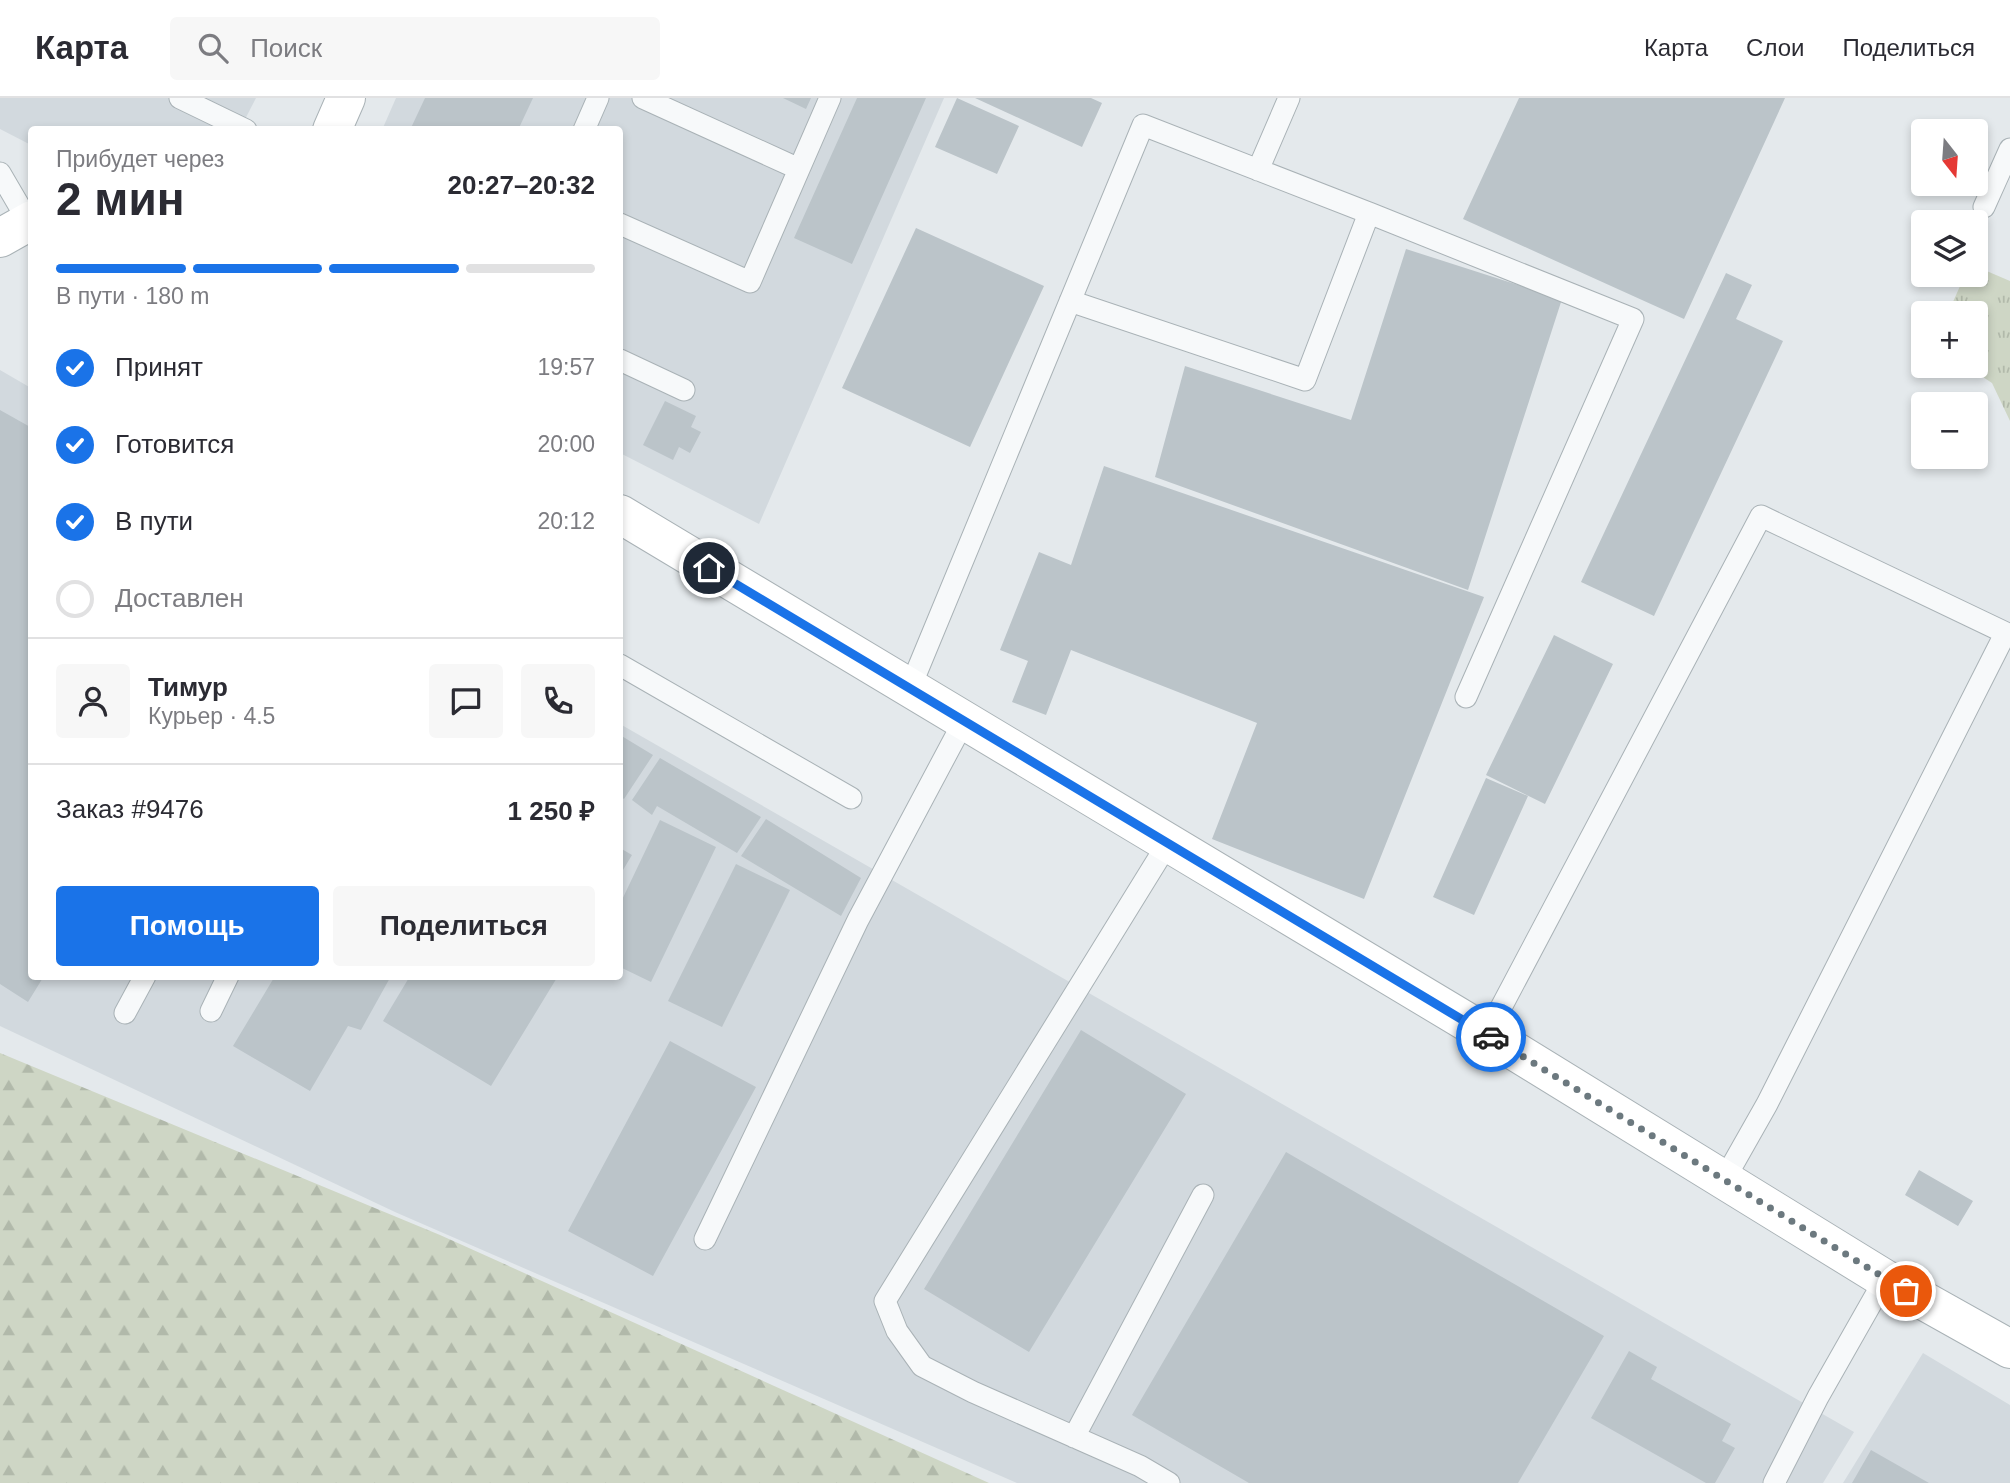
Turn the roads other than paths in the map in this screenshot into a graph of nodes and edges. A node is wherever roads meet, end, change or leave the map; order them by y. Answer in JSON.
{"nodes":[{"id":1,"x":180,"y":98,"type":"edge"},
{"id":2,"x":346,"y":98,"type":"edge"},
{"id":3,"x":598,"y":98,"type":"edge"},
{"id":4,"x":643,"y":98,"type":"edge"},
{"id":5,"x":830,"y":98,"type":"edge"},
{"id":6,"x":1290,"y":98,"type":"edge"},
{"id":7,"x":238,"y":126,"type":"edge"},
{"id":8,"x":334,"y":126,"type":"edge"},
{"id":9,"x":586,"y":126,"type":"edge"},
{"id":10,"x":2010,"y":149,"type":"edge"},
{"id":11,"x":799,"y":169,"type":"junction"},
{"id":12,"x":1258,"y":170,"type":"junction"},
{"id":13,"x":0,"y":173,"type":"edge"},
{"id":14,"x":1984,"y":206,"type":"dead end"},
{"id":15,"x":1369,"y":213,"type":"junction"},
{"id":16,"x":623,"y":225,"type":"edge"},
{"id":17,"x":20,"y":226,"type":"edge"},
{"id":18,"x":1070,"y":301,"type":"junction"},
{"id":19,"x":623,"y":361,"type":"edge"},
{"id":20,"x":684,"y":390,"type":"dead end"},
{"id":21,"x":623,"y":516,"type":"edge"},
{"id":22,"x":2008,"y":635,"type":"edge"},
{"id":23,"x":623,"y":667,"type":"edge"},
{"id":24,"x":910,"y":688,"type":"junction"},
{"id":25,"x":1466,"y":697,"type":"dead end"},
{"id":26,"x":964,"y":721,"type":"junction"},
{"id":27,"x":851,"y":798,"type":"dead end"},
{"id":28,"x":1168,"y":843,"type":"junction"},
{"id":29,"x":143,"y":980,"type":"edge"},
{"id":30,"x":226,"y":980,"type":"edge"},
{"id":31,"x":211,"y":1011,"type":"dead end"},
{"id":32,"x":125,"y":1013,"type":"dead end"},
{"id":33,"x":1487,"y":1034,"type":"junction"},
{"id":34,"x":1724,"y":1180,"type":"junction"},
{"id":35,"x":1203,"y":1195,"type":"dead end"},
{"id":36,"x":705,"y":1239,"type":"dead end"},
{"id":37,"x":1885,"y":1279,"type":"junction"},
{"id":38,"x":2010,"y":1349,"type":"edge"},
{"id":39,"x":1074,"y":1437,"type":"junction"},
{"id":40,"x":1169,"y":1483,"type":"edge"},
{"id":41,"x":1774,"y":1483,"type":"edge"}],
"edges":[{"from":1,"to":7,"type":"lane"},
{"from":2,"to":8,"type":"main road"},
{"from":3,"to":9,"type":"lane"},
{"from":4,"to":11,"type":"lane"},
{"from":5,"to":11,"type":"lane"},
{"from":6,"to":12,"type":"lane"},
{"from":10,"to":14,"type":"lane"},
{"from":11,"to":16,"type":"lane"},
{"from":12,"to":15,"type":"lane"},
{"from":12,"to":18,"type":"lane"},
{"from":13,"to":17,"type":"lane"},
{"from":15,"to":18,"type":"lane"},
{"from":15,"to":25,"type":"lane"},
{"from":18,"to":24,"type":"lane"},
{"from":19,"to":20,"type":"lane"},
{"from":21,"to":24,"type":"main road"},
{"from":22,"to":33,"type":"lane"},
{"from":22,"to":34,"type":"lane"},
{"from":23,"to":27,"type":"lane"},
{"from":24,"to":26,"type":"main road"},
{"from":26,"to":28,"type":"main road"},
{"from":26,"to":36,"type":"lane"},
{"from":28,"to":33,"type":"main road"},
{"from":28,"to":39,"type":"lane"},
{"from":29,"to":32,"type":"lane"},
{"from":30,"to":31,"type":"lane"},
{"from":33,"to":34,"type":"main road"},
{"from":34,"to":37,"type":"main road"},
{"from":35,"to":39,"type":"lane"},
{"from":37,"to":38,"type":"main road"},
{"from":37,"to":41,"type":"lane"},
{"from":39,"to":40,"type":"lane"}]}
